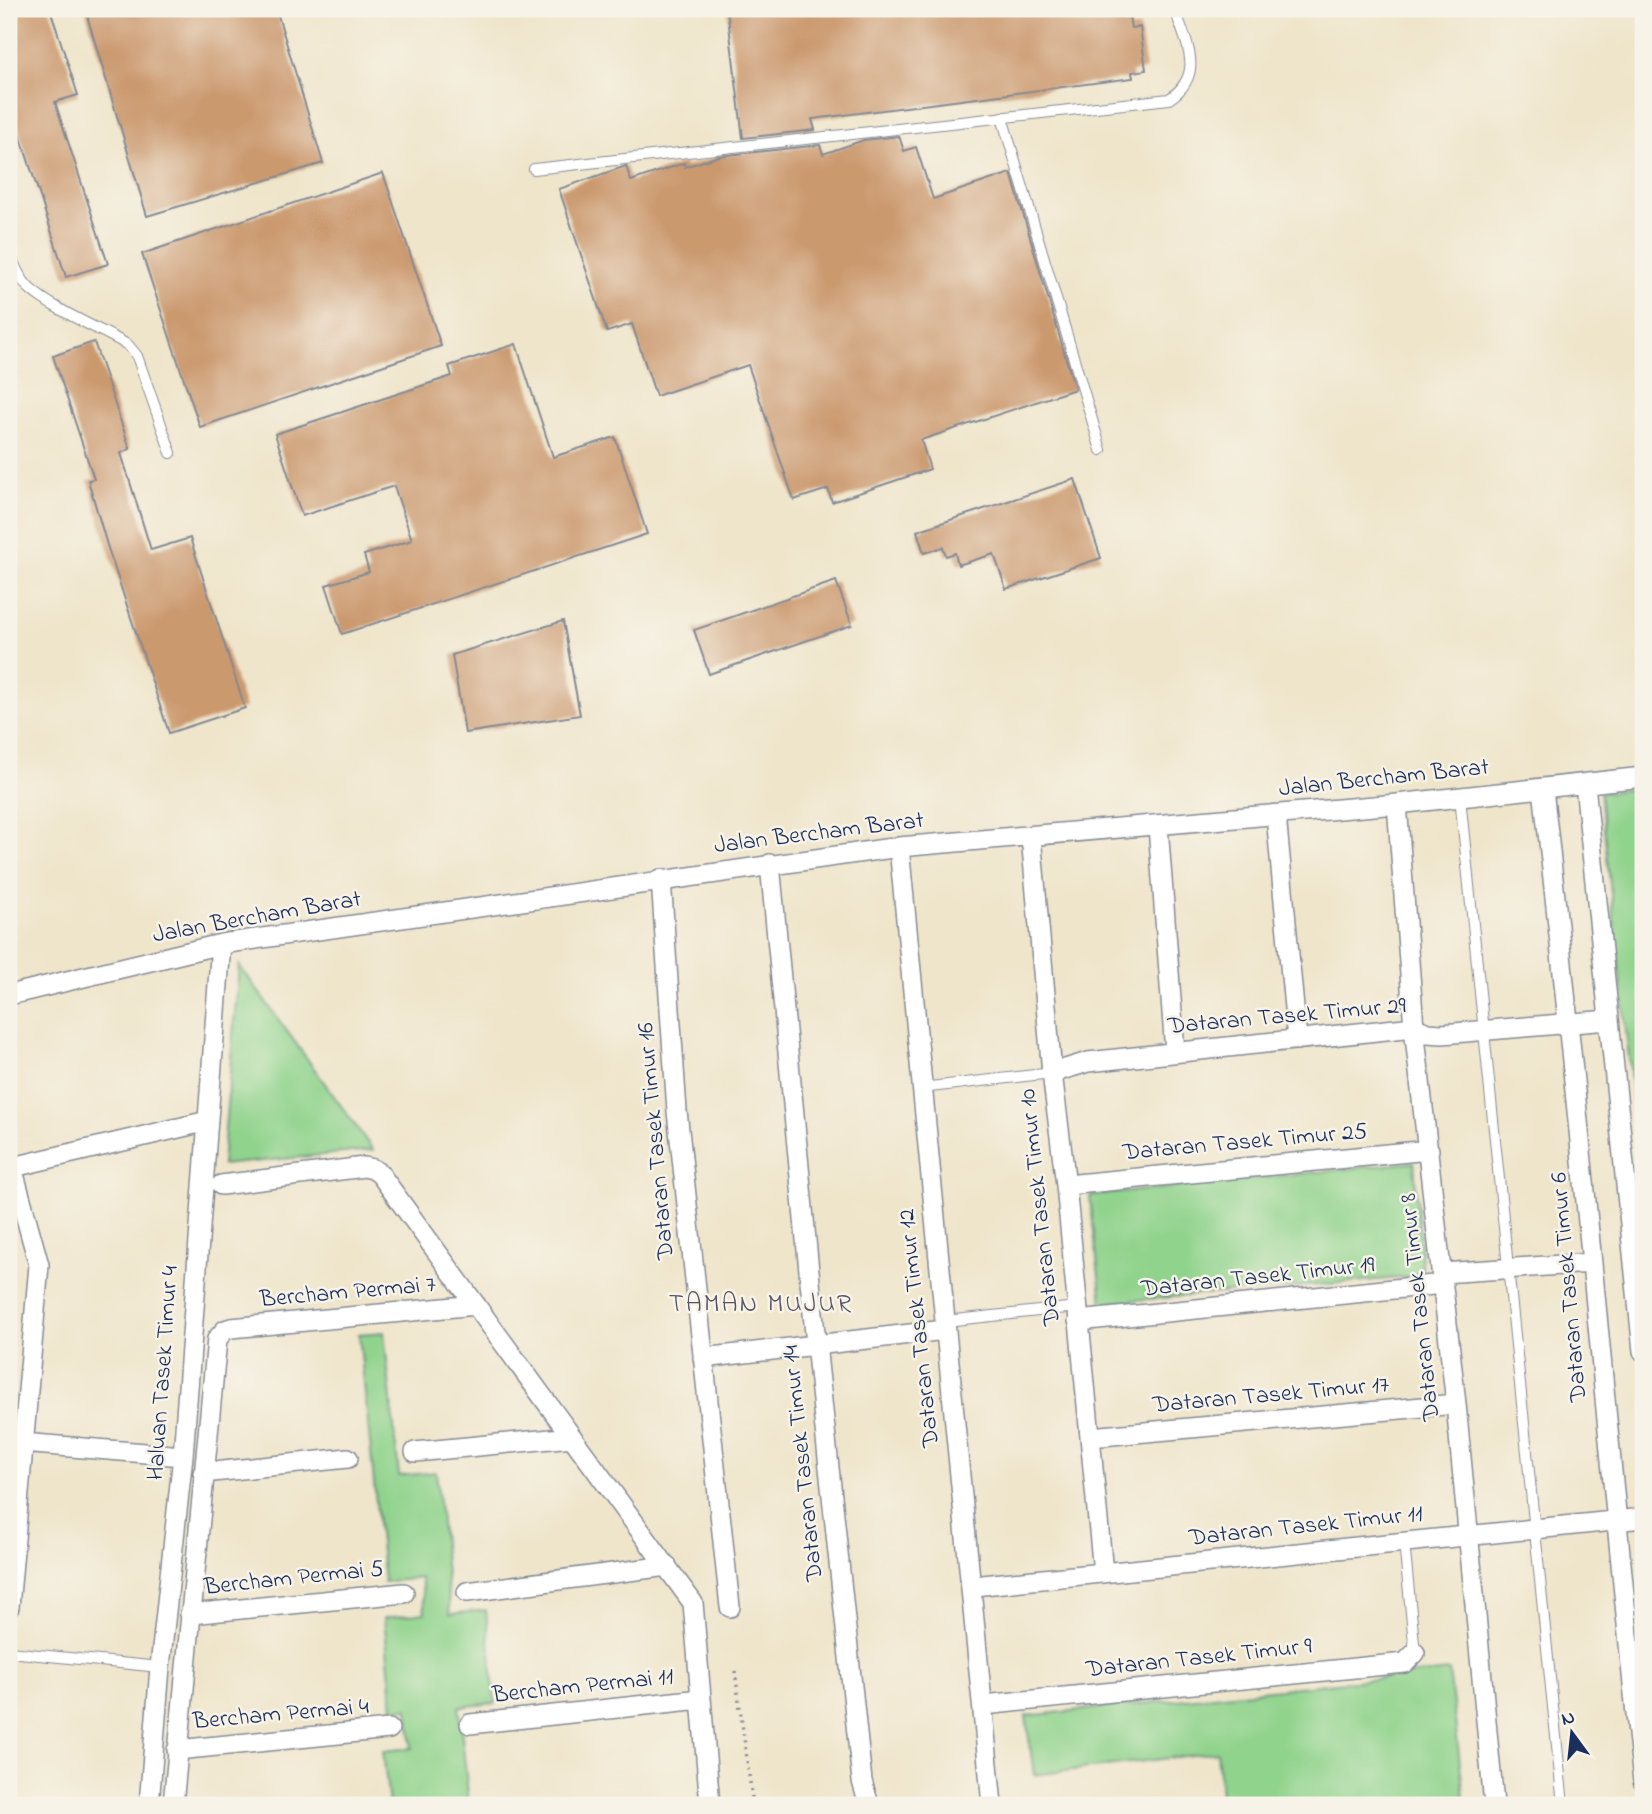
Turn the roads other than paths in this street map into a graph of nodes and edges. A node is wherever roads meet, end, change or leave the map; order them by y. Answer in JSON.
{"nodes":[{"id":1,"x":1175,"y":9,"type":"edge"},
{"id":2,"x":1002,"y":117,"type":"junction"},
{"id":3,"x":534,"y":169,"type":"dead end"},
{"id":4,"x":9,"y":250,"type":"edge"},
{"id":5,"x":1101,"y":450,"type":"dead end"},
{"id":6,"x":172,"y":453,"type":"dead end"},
{"id":7,"x":1643,"y":777,"type":"edge"},
{"id":8,"x":1585,"y":784,"type":"junction"},
{"id":9,"x":1543,"y":789,"type":"junction"},
{"id":10,"x":1460,"y":797,"type":"junction"},
{"id":11,"x":1397,"y":804,"type":"junction"},
{"id":12,"x":1276,"y":815,"type":"junction"},
{"id":13,"x":1158,"y":826,"type":"junction"},
{"id":14,"x":1031,"y":836,"type":"junction"},
{"id":15,"x":899,"y":846,"type":"junction"},
{"id":16,"x":770,"y":864,"type":"junction"},
{"id":17,"x":661,"y":879,"type":"junction"},
{"id":18,"x":220,"y":944,"type":"junction"},
{"id":19,"x":9,"y":995,"type":"edge"},
{"id":20,"x":1609,"y":1020,"type":"junction"},
{"id":21,"x":1570,"y":1024,"type":"junction"},
{"id":22,"x":1414,"y":1027,"type":"junction"},
{"id":23,"x":1483,"y":1031,"type":"junction"},
{"id":24,"x":1297,"y":1040,"type":"junction"},
{"id":25,"x":1175,"y":1052,"type":"junction"},
{"id":26,"x":1052,"y":1073,"type":"junction"},
{"id":27,"x":921,"y":1088,"type":"junction"},
{"id":28,"x":208,"y":1121,"type":"junction"},
{"id":29,"x":1429,"y":1150,"type":"junction"},
{"id":30,"x":11,"y":1168,"type":"edge"},
{"id":31,"x":221,"y":1185,"type":"dead end"},
{"id":32,"x":1066,"y":1185,"type":"junction"},
{"id":33,"x":1639,"y":1251,"type":"edge"},
{"id":34,"x":1592,"y":1263,"type":"junction"},
{"id":35,"x":1508,"y":1269,"type":"junction"},
{"id":36,"x":1443,"y":1279,"type":"junction"},
{"id":37,"x":476,"y":1306,"type":"junction"},
{"id":38,"x":1077,"y":1314,"type":"junction"},
{"id":39,"x":944,"y":1326,"type":"junction"},
{"id":40,"x":816,"y":1344,"type":"junction"},
{"id":41,"x":1643,"y":1351,"type":"edge"},
{"id":42,"x":703,"y":1358,"type":"junction"},
{"id":43,"x":1456,"y":1404,"type":"junction"},
{"id":44,"x":572,"y":1437,"type":"junction"},
{"id":45,"x":1090,"y":1437,"type":"junction"},
{"id":46,"x":16,"y":1443,"type":"edge"},
{"id":47,"x":415,"y":1452,"type":"dead end"},
{"id":48,"x":183,"y":1456,"type":"junction"},
{"id":49,"x":348,"y":1458,"type":"dead end"},
{"id":50,"x":203,"y":1473,"type":"junction"},
{"id":51,"x":1643,"y":1518,"type":"edge"},
{"id":52,"x":1616,"y":1520,"type":"junction"},
{"id":53,"x":1533,"y":1528,"type":"junction"},
{"id":54,"x":1469,"y":1535,"type":"junction"},
{"id":55,"x":1404,"y":1542,"type":"junction"},
{"id":56,"x":667,"y":1566,"type":"junction"},
{"id":57,"x":1103,"y":1573,"type":"junction"},
{"id":58,"x":973,"y":1586,"type":"junction"},
{"id":59,"x":467,"y":1592,"type":"dead end"},
{"id":60,"x":404,"y":1593,"type":"dead end"},
{"id":61,"x":9,"y":1597,"type":"edge"},
{"id":62,"x":9,"y":1607,"type":"edge"},
{"id":63,"x":730,"y":1607,"type":"dead end"},
{"id":64,"x":190,"y":1614,"type":"junction"},
{"id":65,"x":9,"y":1652,"type":"edge"},
{"id":66,"x":1415,"y":1653,"type":"joint"},
{"id":67,"x":160,"y":1667,"type":"junction"},
{"id":68,"x":701,"y":1699,"type":"junction"},
{"id":69,"x":983,"y":1705,"type":"junction"},
{"id":70,"x":470,"y":1724,"type":"dead end"},
{"id":71,"x":389,"y":1730,"type":"dead end"},
{"id":72,"x":177,"y":1750,"type":"junction"},
{"id":73,"x":1643,"y":1782,"type":"edge"},
{"id":74,"x":149,"y":1805,"type":"edge"},
{"id":75,"x":173,"y":1805,"type":"edge"},
{"id":76,"x":710,"y":1805,"type":"edge"},
{"id":77,"x":869,"y":1805,"type":"edge"},
{"id":78,"x":992,"y":1805,"type":"edge"},
{"id":79,"x":1494,"y":1805,"type":"edge"},
{"id":80,"x":1563,"y":1805,"type":"edge"}],
"edges":[{"from":1,"to":2,"type":"lane"},
{"from":2,"to":3,"type":"lane"},
{"from":2,"to":5,"type":"lane"},
{"from":4,"to":6,"type":"lane"},
{"from":7,"to":8,"type":"street","name":"Jalan Bercham Barat"},
{"from":8,"to":9,"type":"street","name":"Jalan Bercham Barat"},
{"from":8,"to":20,"type":"street"},
{"from":9,"to":10,"type":"street","name":"Jalan Bercham Barat"},
{"from":9,"to":21,"type":"street","name":"Dataran Tasek Timur 6"},
{"from":10,"to":11,"type":"street","name":"Jalan Bercham Barat"},
{"from":10,"to":23,"type":"lane"},
{"from":11,"to":12,"type":"street","name":"Jalan Bercham Barat"},
{"from":11,"to":22,"type":"street","name":"Dataran Tasek Timur 8"},
{"from":12,"to":13,"type":"street","name":"Jalan Bercham Barat"},
{"from":12,"to":24,"type":"street"},
{"from":13,"to":14,"type":"street","name":"Jalan Bercham Barat"},
{"from":13,"to":25,"type":"street"},
{"from":14,"to":15,"type":"street","name":"Jalan Bercham Barat"},
{"from":14,"to":26,"type":"street","name":"Dataran Tasek Timur 10"},
{"from":15,"to":16,"type":"street","name":"Jalan Bercham Barat"},
{"from":15,"to":27,"type":"street","name":"Dataran Tasek Timur 12"},
{"from":16,"to":17,"type":"street","name":"Jalan Bercham Barat"},
{"from":16,"to":40,"type":"street","name":"Dataran Tasek Timur 14"},
{"from":17,"to":18,"type":"street","name":"Jalan Bercham Barat"},
{"from":17,"to":42,"type":"street","name":"Dataran Tasek Timur 16"},
{"from":18,"to":19,"type":"street","name":"Jalan Bercham Barat"},
{"from":18,"to":28,"type":"street","name":"Haluan Tasek Timur 4"},
{"from":20,"to":21,"type":"street","name":"Dataran Tasek Timur 29"},
{"from":20,"to":33,"type":"street"},
{"from":21,"to":23,"type":"street","name":"Dataran Tasek Timur 29"},
{"from":21,"to":34,"type":"street","name":"Dataran Tasek Timur 6"},
{"from":22,"to":23,"type":"street","name":"Dataran Tasek Timur 29"},
{"from":22,"to":24,"type":"street","name":"Dataran Tasek Timur 29"},
{"from":22,"to":29,"type":"street","name":"Dataran Tasek Timur 8"},
{"from":23,"to":35,"type":"lane"},
{"from":24,"to":25,"type":"street","name":"Dataran Tasek Timur 29"},
{"from":25,"to":26,"type":"street","name":"Dataran Tasek Timur 29"},
{"from":26,"to":27,"type":"lane"},
{"from":26,"to":32,"type":"street","name":"Dataran Tasek Timur 10"},
{"from":27,"to":39,"type":"street","name":"Dataran Tasek Timur 12"},
{"from":28,"to":30,"type":"street"},
{"from":28,"to":48,"type":"street","name":"Haluan Tasek Timur 4"},
{"from":29,"to":32,"type":"street","name":"Dataran Tasek Timur 25"},
{"from":29,"to":36,"type":"street","name":"Dataran Tasek Timur 8"},
{"from":30,"to":46,"type":"street"},
{"from":31,"to":37,"type":"street"},
{"from":32,"to":38,"type":"street","name":"Dataran Tasek Timur 10"},
{"from":33,"to":41,"type":"street"},
{"from":34,"to":35,"type":"street","name":"Dataran Tasek Timur 19"},
{"from":34,"to":52,"type":"street","name":"Dataran Tasek Timur 6"},
{"from":35,"to":36,"type":"street","name":"Dataran Tasek Timur 19"},
{"from":35,"to":53,"type":"lane"},
{"from":36,"to":38,"type":"street","name":"Dataran Tasek Timur 19"},
{"from":36,"to":43,"type":"street","name":"Dataran Tasek Timur 8"},
{"from":37,"to":44,"type":"street"},
{"from":37,"to":50,"type":"street","name":"Bercham Permai 7"},
{"from":38,"to":39,"type":"lane"},
{"from":38,"to":45,"type":"street","name":"Dataran Tasek Timur 10"},
{"from":39,"to":40,"type":"street"},
{"from":39,"to":58,"type":"street","name":"Dataran Tasek Timur 12"},
{"from":40,"to":42,"type":"street"},
{"from":40,"to":77,"type":"street","name":"Dataran Tasek Timur 14"},
{"from":42,"to":63,"type":"street","name":"Dataran Tasek Timur 16"},
{"from":43,"to":45,"type":"street","name":"Dataran Tasek Timur 17"},
{"from":43,"to":54,"type":"street","name":"Dataran Tasek Timur 8"},
{"from":44,"to":47,"type":"street"},
{"from":44,"to":56,"type":"street"},
{"from":45,"to":57,"type":"street","name":"Dataran Tasek Timur 10"},
{"from":46,"to":48,"type":"street"},
{"from":46,"to":61,"type":"street"},
{"from":48,"to":67,"type":"street","name":"Haluan Tasek Timur 4"},
{"from":49,"to":50,"type":"street"},
{"from":50,"to":64,"type":"street"},
{"from":51,"to":52,"type":"street","name":"Dataran Tasek Timur 11"},
{"from":52,"to":53,"type":"street","name":"Dataran Tasek Timur 11"},
{"from":52,"to":73,"type":"street","name":"Dataran Tasek Timur 6"},
{"from":53,"to":54,"type":"street","name":"Dataran Tasek Timur 11"},
{"from":53,"to":80,"type":"lane"},
{"from":54,"to":55,"type":"street","name":"Dataran Tasek Timur 11"},
{"from":54,"to":79,"type":"street","name":"Dataran Tasek Timur 8"},
{"from":55,"to":57,"type":"street","name":"Dataran Tasek Timur 11"},
{"from":55,"to":66,"type":"lane"},
{"from":56,"to":59,"type":"street"},
{"from":56,"to":68,"type":"street"},
{"from":57,"to":58,"type":"street","name":"Dataran Tasek Timur 11"},
{"from":58,"to":69,"type":"street","name":"Dataran Tasek Timur 12"},
{"from":60,"to":64,"type":"street","name":"Bercham Permai 5"},
{"from":61,"to":62,"type":"street"},
{"from":64,"to":72,"type":"street"},
{"from":65,"to":67,"type":"lane"},
{"from":66,"to":69,"type":"street","name":"Dataran Tasek Timur 9"},
{"from":67,"to":74,"type":"street","name":"Haluan Tasek Timur 4"},
{"from":68,"to":70,"type":"street","name":"Bercham Permai 11"},
{"from":68,"to":76,"type":"street"},
{"from":69,"to":78,"type":"street","name":"Dataran Tasek Timur 12"},
{"from":71,"to":72,"type":"street","name":"Bercham Permai 4"},
{"from":72,"to":75,"type":"street"}]}
